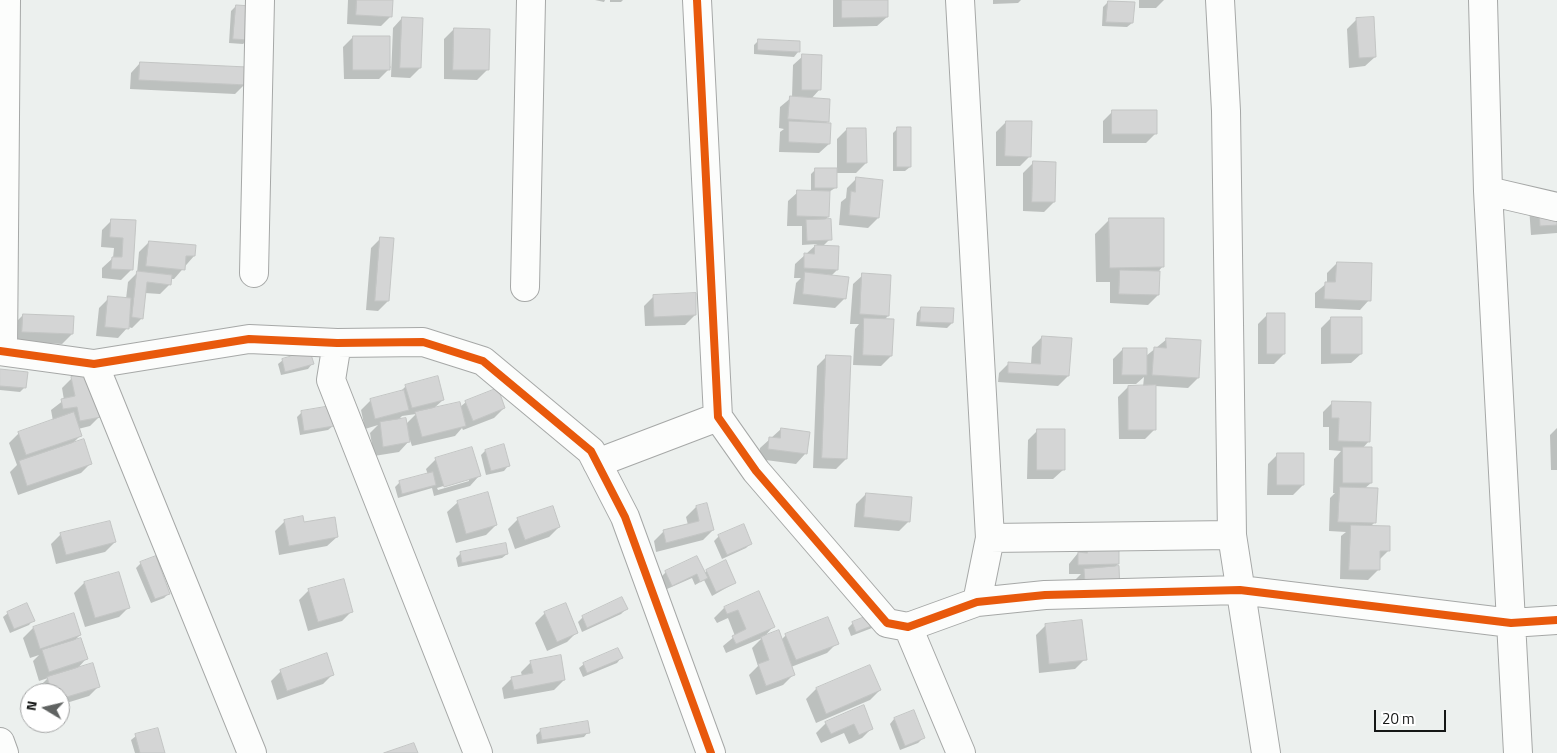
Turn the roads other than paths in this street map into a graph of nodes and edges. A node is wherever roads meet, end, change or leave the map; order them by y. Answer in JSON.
{"nodes":[{"id":1,"x":6,"y":0,"type":"edge"},
{"id":2,"x":260,"y":0,"type":"edge"},
{"id":3,"x":531,"y":0,"type":"edge"},
{"id":4,"x":697,"y":0,"type":"edge"},
{"id":5,"x":960,"y":0,"type":"edge"},
{"id":6,"x":1220,"y":0,"type":"edge"},
{"id":7,"x":1483,"y":0,"type":"edge"},
{"id":8,"x":1488,"y":191,"type":"junction"},
{"id":9,"x":1557,"y":207,"type":"edge"},
{"id":10,"x":254,"y":273,"type":"dead end"},
{"id":11,"x":525,"y":287,"type":"dead end"},
{"id":12,"x":337,"y":343,"type":"junction"},
{"id":13,"x":2,"y":351,"type":"edge"},
{"id":14,"x":94,"y":364,"type":"junction"},
{"id":15,"x":718,"y":416,"type":"junction"},
{"id":16,"x":597,"y":463,"type":"junction"},
{"id":17,"x":1232,"y":535,"type":"junction"},
{"id":18,"x":990,"y":538,"type":"junction"},
{"id":19,"x":1240,"y":590,"type":"junction"},
{"id":20,"x":978,"y":602,"type":"junction"},
{"id":21,"x":1557,"y":620,"type":"edge"},
{"id":22,"x":1512,"y":623,"type":"junction"},
{"id":23,"x":908,"y":627,"type":"junction"},
{"id":24,"x":0,"y":742,"type":"edge"},
{"id":25,"x":4,"y":753,"type":"edge"},
{"id":26,"x":252,"y":753,"type":"edge"},
{"id":27,"x":478,"y":753,"type":"edge"},
{"id":28,"x":711,"y":753,"type":"edge"},
{"id":29,"x":960,"y":753,"type":"edge"},
{"id":30,"x":1266,"y":753,"type":"edge"},
{"id":31,"x":1518,"y":753,"type":"edge"}],
"edges":[{"from":1,"to":13,"type":"street"},
{"from":2,"to":10,"type":"street"},
{"from":3,"to":11,"type":"street"},
{"from":4,"to":15,"type":"street"},
{"from":5,"to":18,"type":"street"},
{"from":6,"to":17,"type":"street"},
{"from":7,"to":8,"type":"street"},
{"from":8,"to":9,"type":"street"},
{"from":8,"to":22,"type":"street"},
{"from":12,"to":14,"type":"street"},
{"from":12,"to":16,"type":"street"},
{"from":12,"to":27,"type":"street"},
{"from":13,"to":14,"type":"street"},
{"from":14,"to":26,"type":"street"},
{"from":15,"to":16,"type":"street"},
{"from":15,"to":23,"type":"street"},
{"from":16,"to":28,"type":"street"},
{"from":17,"to":18,"type":"street"},
{"from":17,"to":19,"type":"street"},
{"from":18,"to":20,"type":"street"},
{"from":19,"to":20,"type":"street"},
{"from":19,"to":22,"type":"street"},
{"from":19,"to":30,"type":"street"},
{"from":20,"to":23,"type":"street"},
{"from":21,"to":22,"type":"street"},
{"from":22,"to":31,"type":"street"},
{"from":23,"to":29,"type":"street"},
{"from":24,"to":25,"type":"street"}]}
